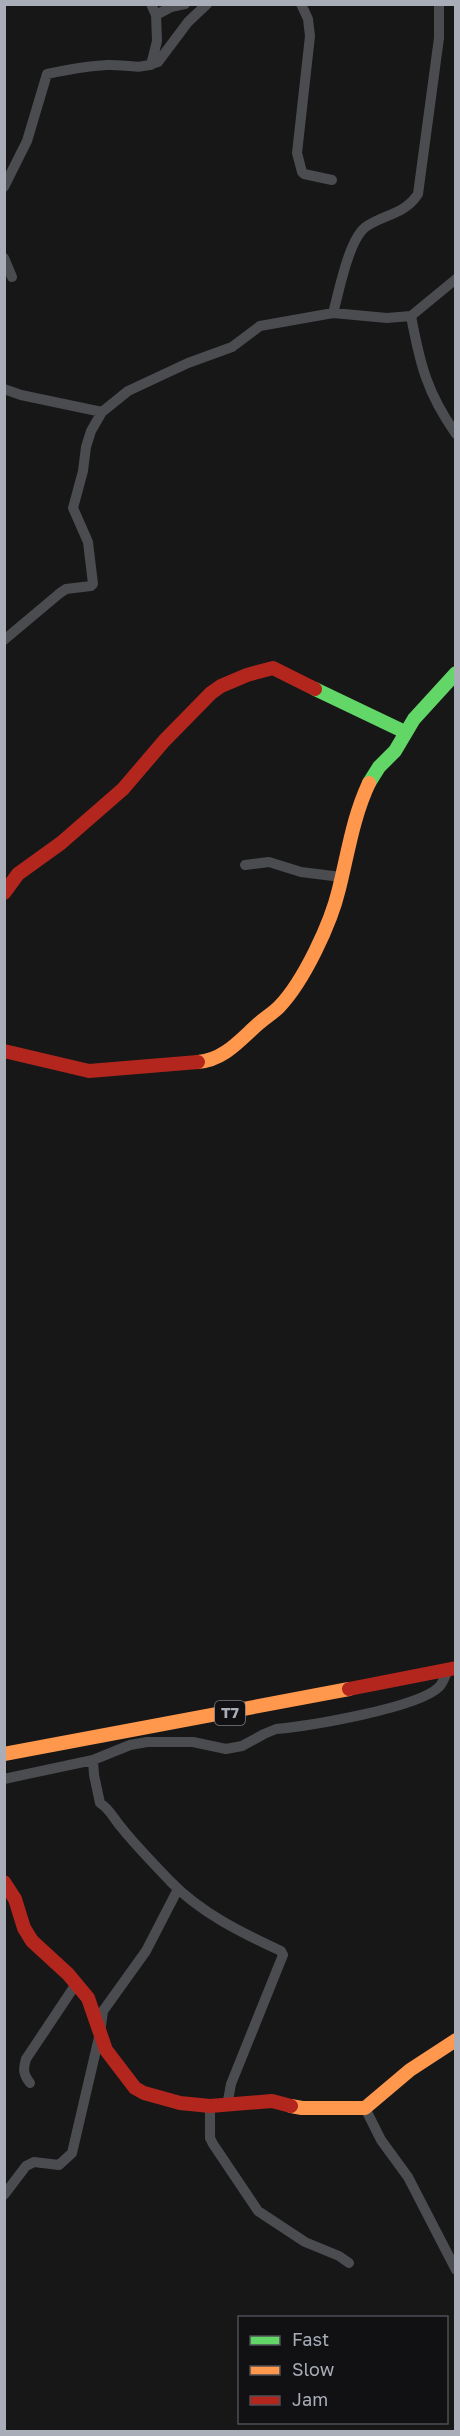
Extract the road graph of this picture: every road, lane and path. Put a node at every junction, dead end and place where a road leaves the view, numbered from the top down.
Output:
1 (151, 4) edge
2 (184, 4) edge
3 (207, 4) edge
4 (301, 4) edge
5 (439, 4) edge
6 (156, 15) junction
7 (151, 65) junction
8 (332, 180) dead end
9 (4, 187) edge
10 (4, 258) edge
11 (12, 277) dead end
12 (456, 279) edge
13 (333, 313) junction
14 (411, 316) junction
15 (4, 388) edge
16 (102, 412) junction
17 (456, 434) edge
18 (4, 640) edge
19 (456, 673) edge
20 (405, 732) junction
21 (245, 865) dead end
22 (341, 877) junction
23 (4, 893) edge
24 (4, 1051) edge
25 (452, 1669) edge
26 (4, 1754) edge
27 (93, 1760) junction
28 (4, 1779) edge
29 (4, 1882) edge
30 (178, 1889) junction
31 (76, 1984) junction
32 (100, 2033) junction
33 (456, 2040) edge
34 (30, 2083) dead end
35 (210, 2106) junction
36 (227, 2106) junction
37 (365, 2108) junction
38 (4, 2195) edge
39 (349, 2263) dead end
40 (456, 2270) edge

1 - 6 street
2 - 6 street
3 - 7 street
4 - 8 street
5 - 13 street
6 - 7 street
7 - 9 street
10 - 11 street
12 - 14 street
13 - 14 street
13 - 16 street
14 - 17 street
15 - 16 street
16 - 18 street
19 - 20 main road
20 - 22 main road
20 - 23 main road
21 - 22 street
22 - 24 main road
25 - 26 main road, T7
25 - 27 street
27 - 28 street
27 - 30 street
29 - 31 main road
30 - 32 street
30 - 36 street
31 - 32 main road
31 - 34 street
32 - 35 main road
32 - 38 street
33 - 37 main road
35 - 36 main road
35 - 39 street
36 - 37 main road
37 - 40 street

